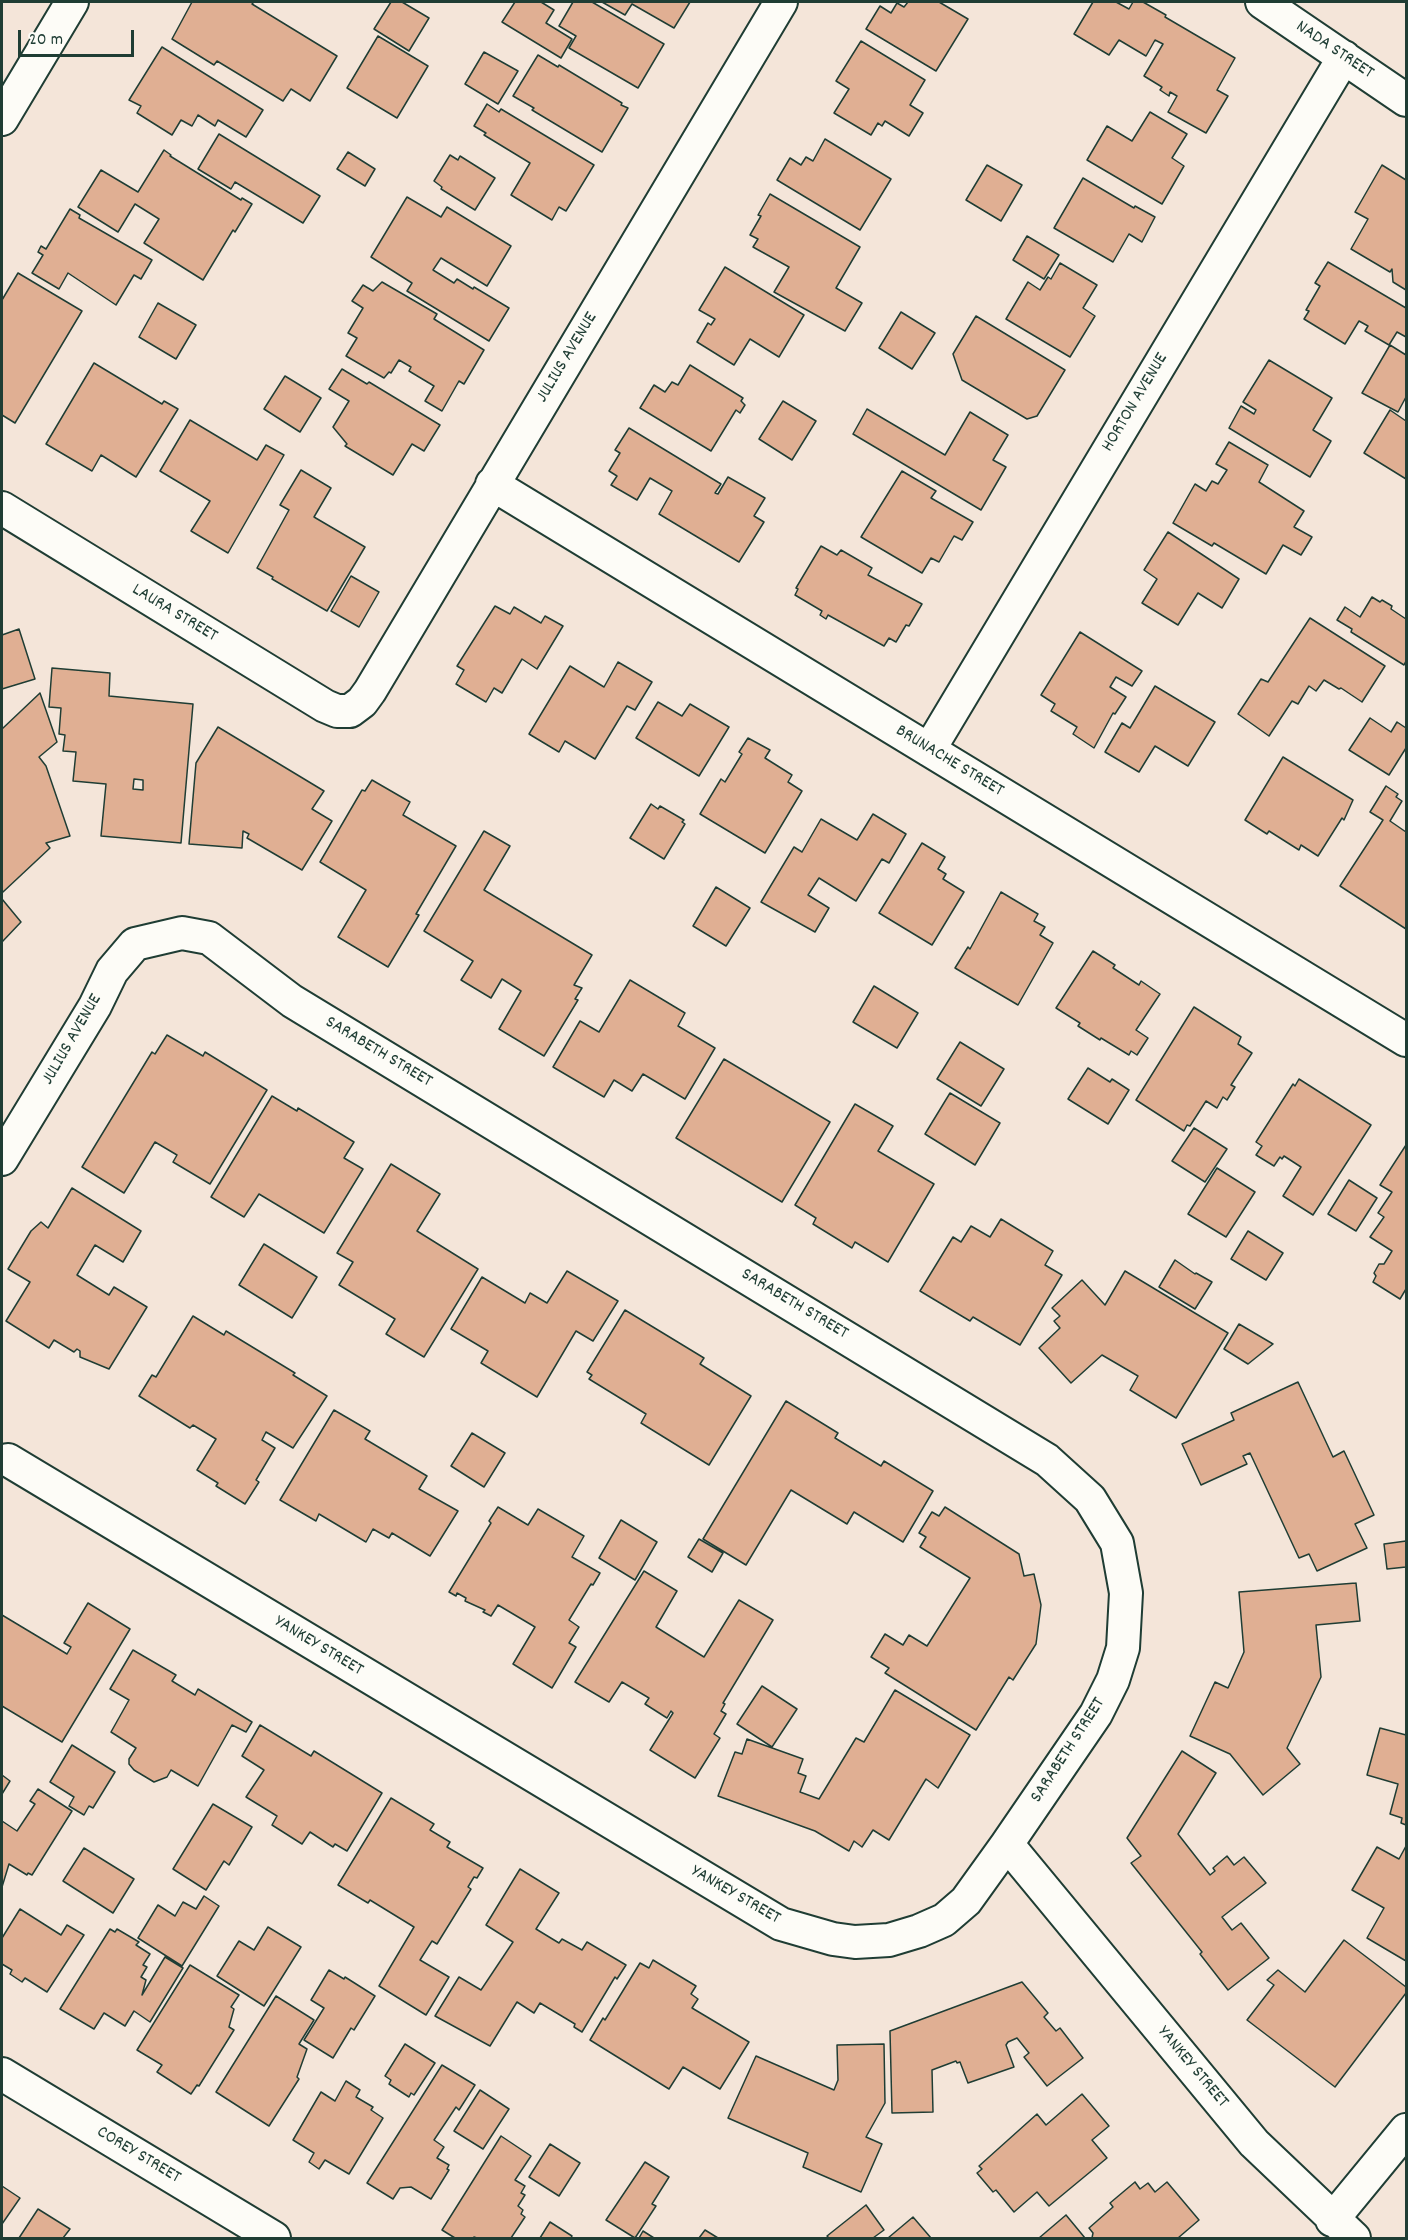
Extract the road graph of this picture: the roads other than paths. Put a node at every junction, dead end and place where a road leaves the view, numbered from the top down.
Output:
1 (72, 2) edge
2 (781, 2) edge
3 (1262, 2) edge
4 (1344, 57) junction
5 (1407, 100) edge
6 (2, 119) edge
7 (492, 484) junction
8 (2, 508) edge
9 (350, 711) joint
10 (929, 750) junction
11 (159, 937) joint
12 (1407, 1040) edge
13 (2, 1159) edge
14 (8, 1460) dead end
15 (1007, 1844) junction
16 (2, 2074) edge
17 (1407, 2130) edge
18 (1343, 2229) edge
19 (274, 2238) edge

1 - 6 street
2 - 7 street, JULIUS AVENUE
3 - 4 street, NADA STREET
4 - 5 street, NADA STREET
4 - 10 street, HORTON AVENUE
7 - 9 street, JULIUS AVENUE
7 - 10 street, BRUNACHE STREET
8 - 9 street, LAURA STREET
10 - 12 street, BRUNACHE STREET
11 - 13 street, JULIUS AVENUE
11 - 15 street, SARABETH STREET
14 - 15 street, YANKEY STREET
15 - 18 street, YANKEY STREET
16 - 19 street, COREY STREET
17 - 18 street

